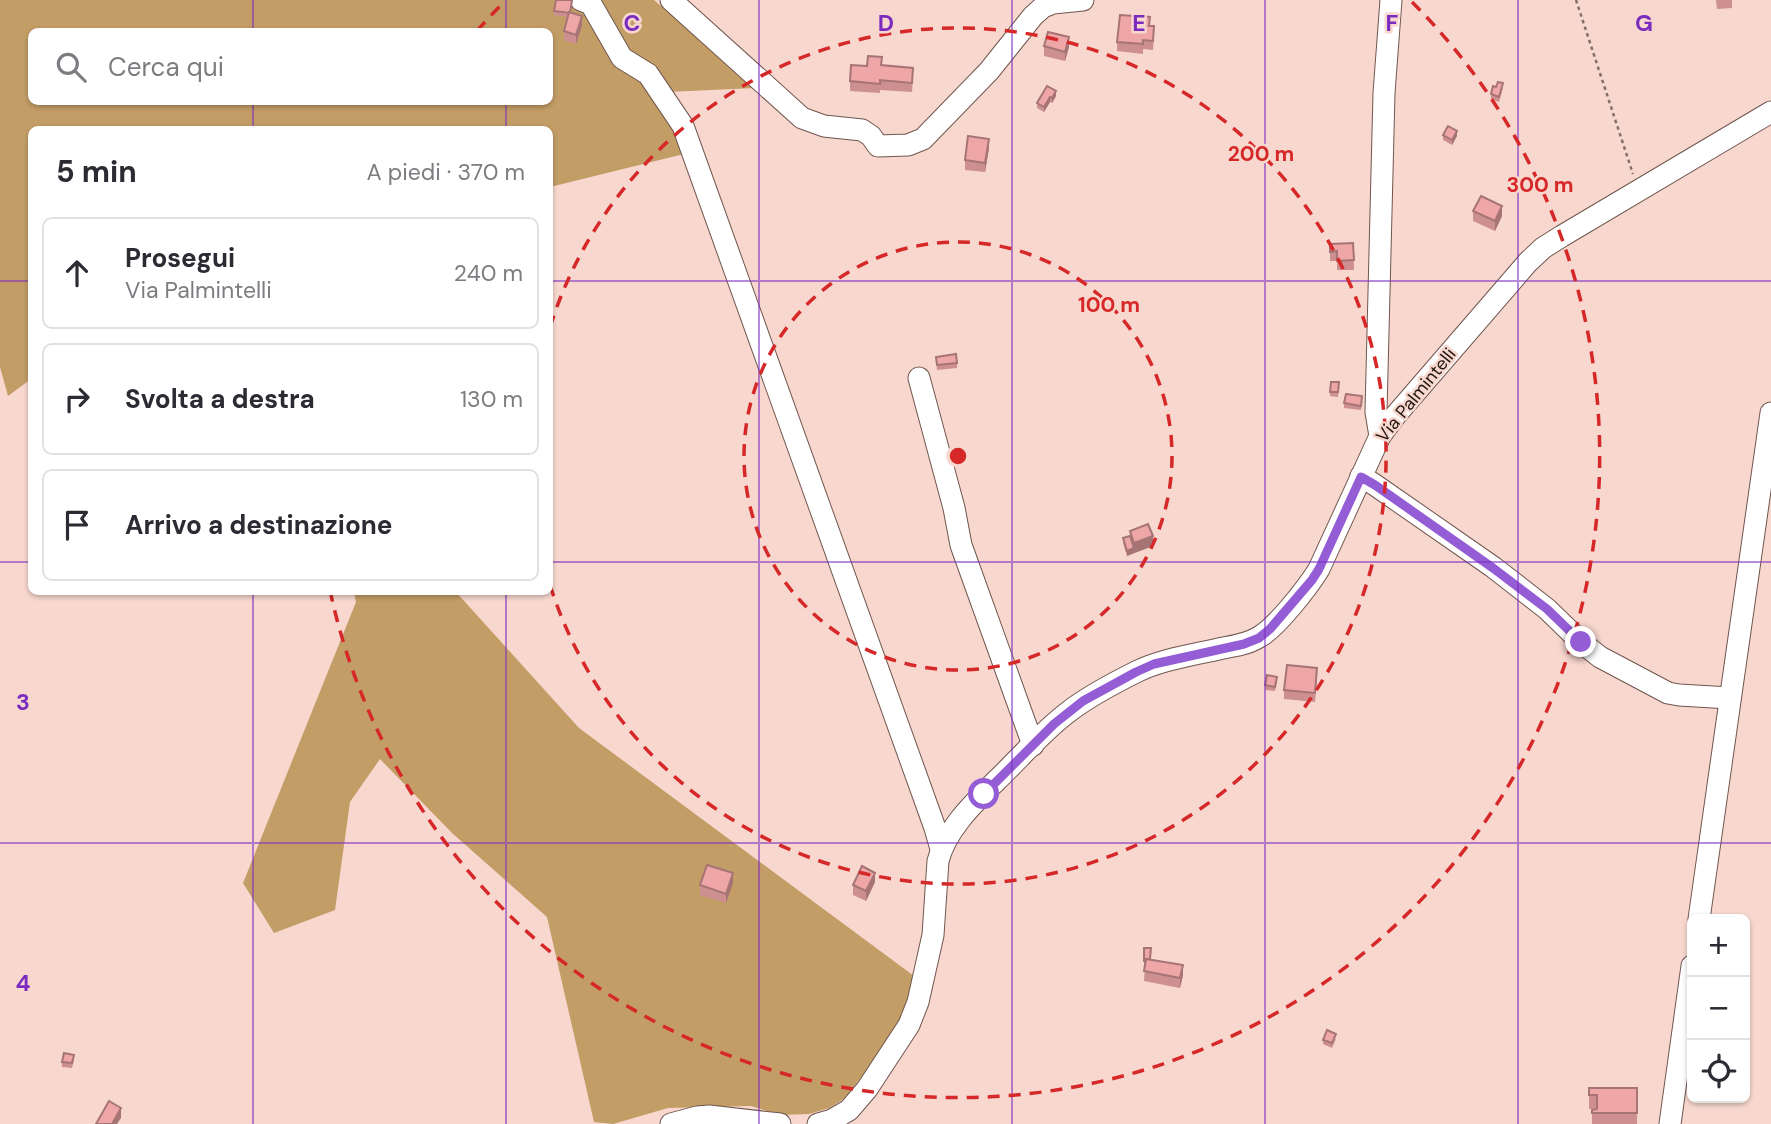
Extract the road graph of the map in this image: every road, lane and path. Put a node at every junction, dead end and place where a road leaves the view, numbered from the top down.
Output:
1 (582, 0) edge
2 (671, 0) edge
3 (1083, 0) edge
4 (1391, 0) edge
5 (1576, 0) edge
6 (1771, 112) edge
7 (1634, 177) dead end
8 (919, 378) dead end
9 (1771, 413) edge
10 (1380, 436) junction
11 (1361, 477) junction
12 (1730, 698) junction
13 (1033, 745) junction
14 (941, 849) junction
15 (1700, 914) edge
16 (1690, 977) edge
17 (671, 1124) edge
18 (780, 1124) edge
19 (818, 1124) edge
20 (1670, 1124) edge

1 - 14 street
2 - 3 street
4 - 10 street
5 - 7 path
6 - 10 street, Via Palmintelli
8 - 13 street
9 - 12 street
10 - 11 street, Via Palmintelli
11 - 12 street
11 - 13 street, Via Palmintelli
12 - 15 street
13 - 14 street, Via Palmintelli
14 - 19 street, Via Palmintelli
16 - 20 street
17 - 18 street

